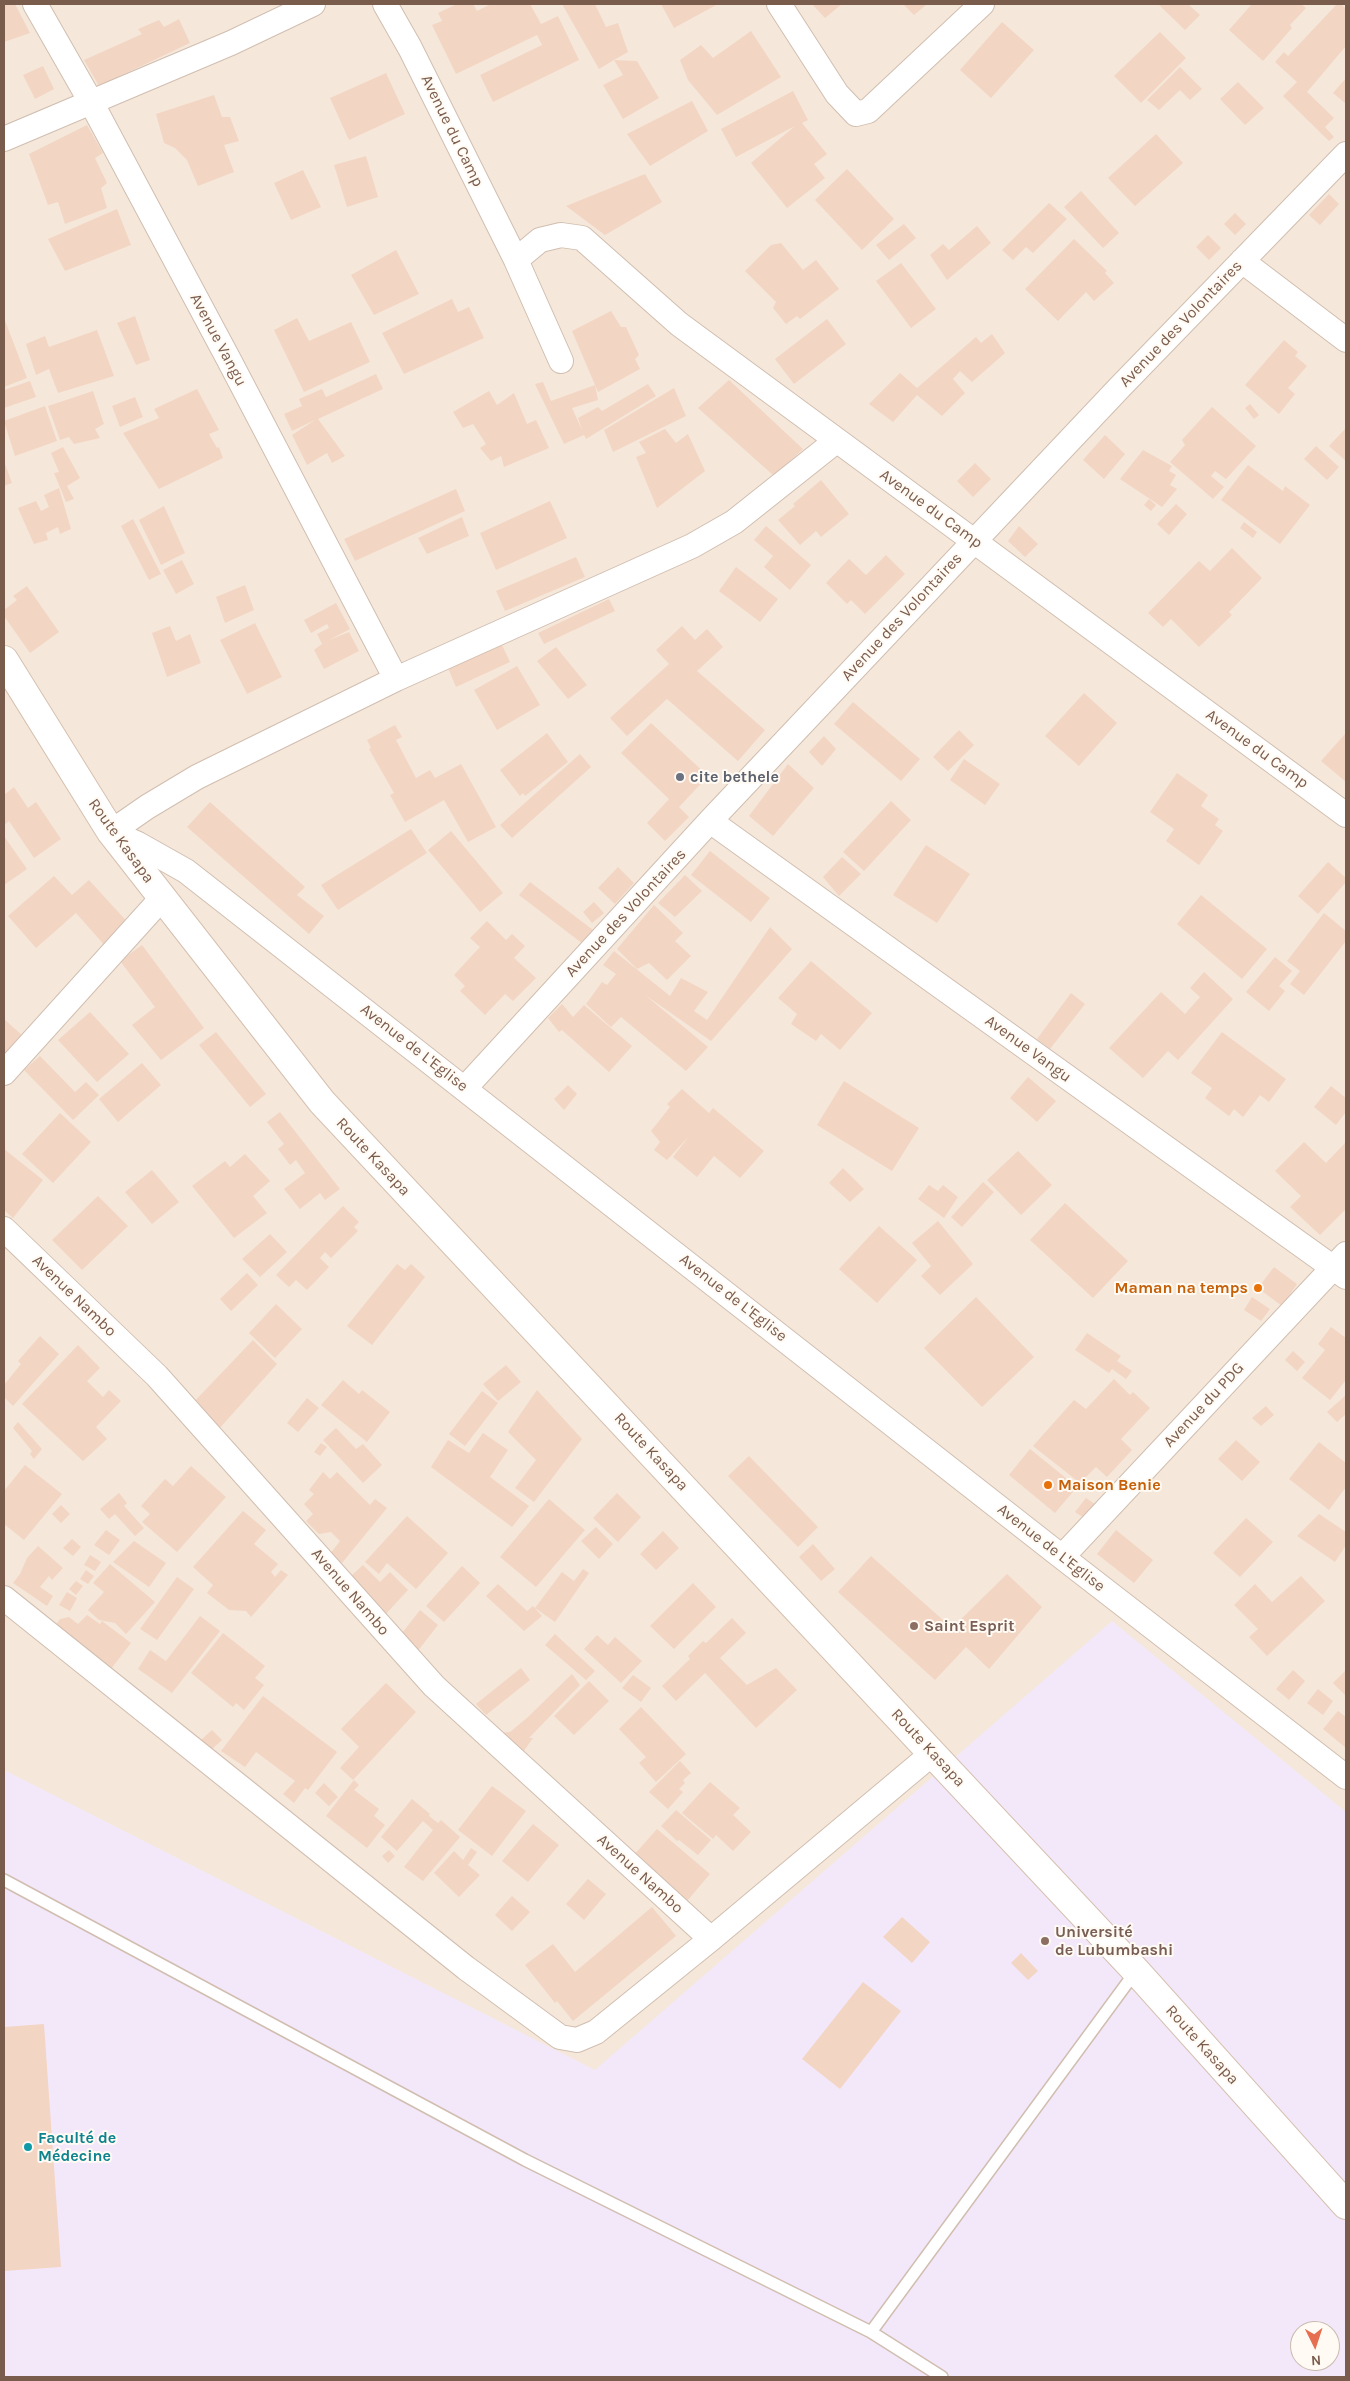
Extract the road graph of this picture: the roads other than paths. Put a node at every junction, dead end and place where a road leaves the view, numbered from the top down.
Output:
1 (35, 4) edge
2 (313, 4) edge
3 (385, 4) edge
4 (780, 4) edge
5 (982, 4) edge
6 (91, 102) junction
7 (4, 139) edge
8 (1346, 154) edge
9 (516, 260) junction
10 (1242, 261) junction
11 (1346, 340) edge
12 (561, 361) dead end
13 (836, 441) junction
14 (975, 540) junction
15 (4, 660) edge
16 (396, 679) junction
17 (1346, 815) edge
18 (710, 821) junction
19 (111, 832) junction
20 (162, 898) junction
21 (4, 1073) edge
22 (466, 1088) junction
23 (4, 1229) edge
24 (1342, 1266) edge
25 (1062, 1558) junction
26 (4, 1598) edge
27 (933, 1753) junction
28 (1346, 1777) edge
29 (4, 1880) edge
30 (712, 1939) junction
31 (1136, 1971) junction
32 (1346, 2205) edge
33 (871, 2332) junction
34 (942, 2377) edge

1 - 6 street, Avenue Vangu
2 - 6 street
3 - 9 street, Avenue du Camp
4 - 5 street
6 - 7 street
6 - 16 street, Avenue Vangu
8 - 10 street, Avenue des Volontaires
9 - 12 street, Avenue du Camp
9 - 13 street, Avenue du Camp
10 - 11 street
10 - 14 street, Avenue des Volontaires
13 - 14 street, Avenue du Camp
13 - 16 street
14 - 17 street, Avenue du Camp
14 - 18 street, Avenue des Volontaires
15 - 19 main road, Route Kasapa
16 - 19 street
18 - 22 street, Avenue des Volontaires
18 - 24 street, Avenue Vangu
19 - 20 main road, Route Kasapa
19 - 22 street, Avenue de L'Eglise
20 - 21 street
20 - 27 main road, Route Kasapa
22 - 25 street, Avenue de L'Eglise
23 - 30 street, Avenue Nambo
24 - 25 street, Avenue du PDG
25 - 28 street, Avenue de L'Eglise
26 - 30 street
27 - 30 street
27 - 31 main road, Route Kasapa
29 - 33 lane
31 - 32 main road, Route Kasapa
31 - 33 lane
33 - 34 lane

